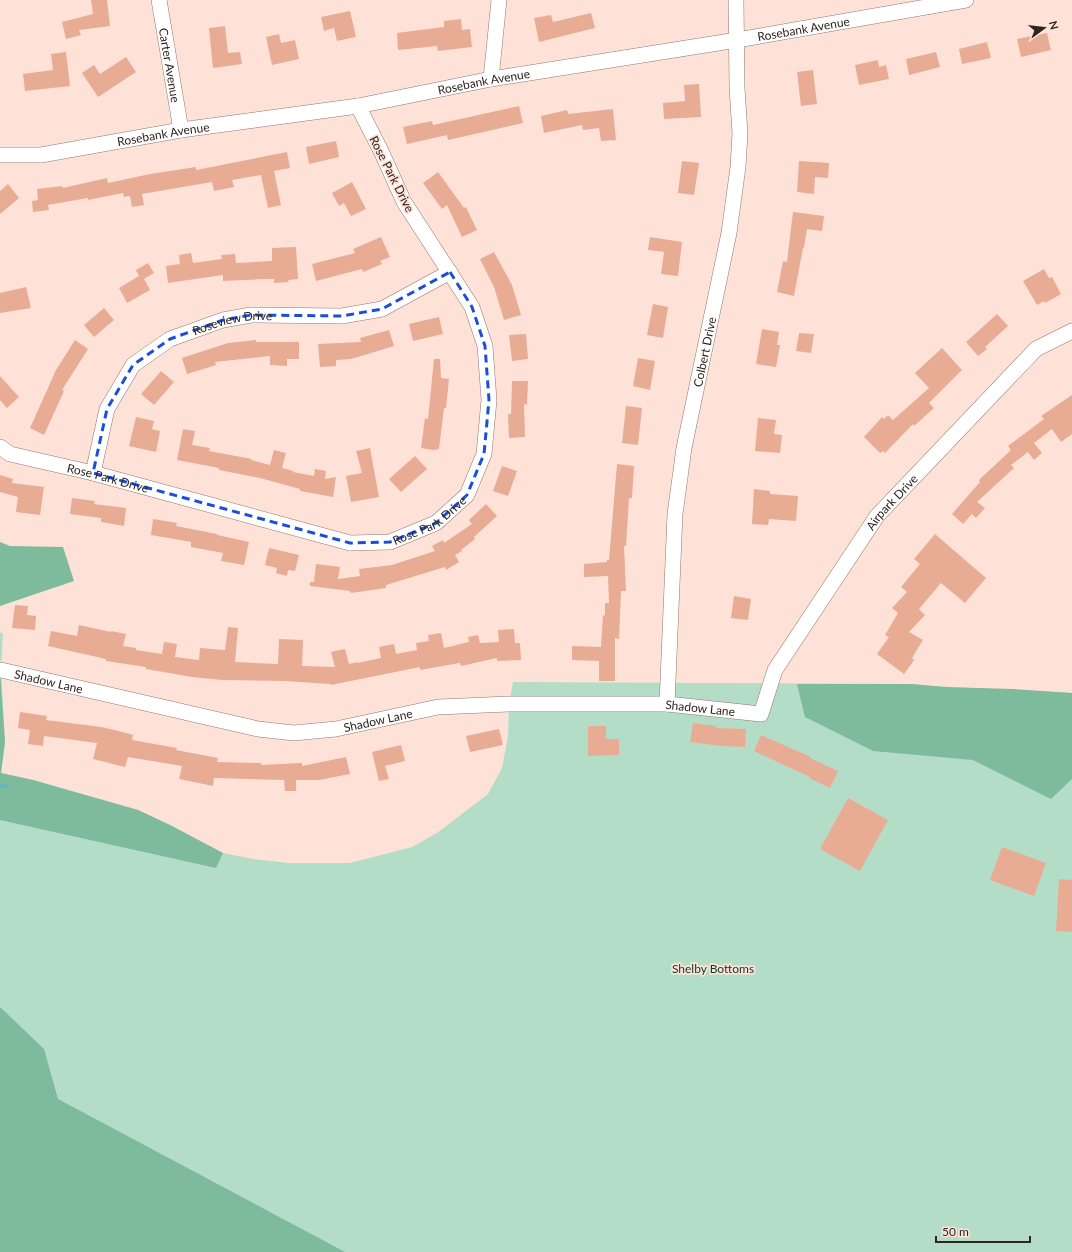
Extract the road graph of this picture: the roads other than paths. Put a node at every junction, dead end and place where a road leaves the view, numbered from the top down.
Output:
1 (159, 0) edge
2 (499, 0) edge
3 (736, 0) edge
4 (966, 0) edge
5 (737, 40) junction
6 (491, 80) junction
7 (358, 106) junction
8 (181, 130) junction
9 (0, 155) edge
10 (450, 272) junction
11 (1072, 331) edge
12 (0, 447) edge
13 (93, 473) junction
14 (1, 670) edge
15 (667, 704) junction
16 (761, 714) joint

1 - 8 street, Carter Avenue
2 - 6 street
3 - 5 street, Colbert Drive
4 - 5 street, Rosebank Avenue
5 - 6 street, Rosebank Avenue
5 - 15 street, Colbert Drive
6 - 7 street, Rosebank Avenue
7 - 8 street, Rosebank Avenue
7 - 10 street, Rose Park Drive
8 - 9 street, Rosebank Avenue
10 - 13 street, Roseview Drive
10 - 13 street, Rose Park Drive
11 - 16 street, Airpark Drive
12 - 13 street, Rose Park Drive
14 - 15 street, Shadow Lane
15 - 16 street, Shadow Lane

